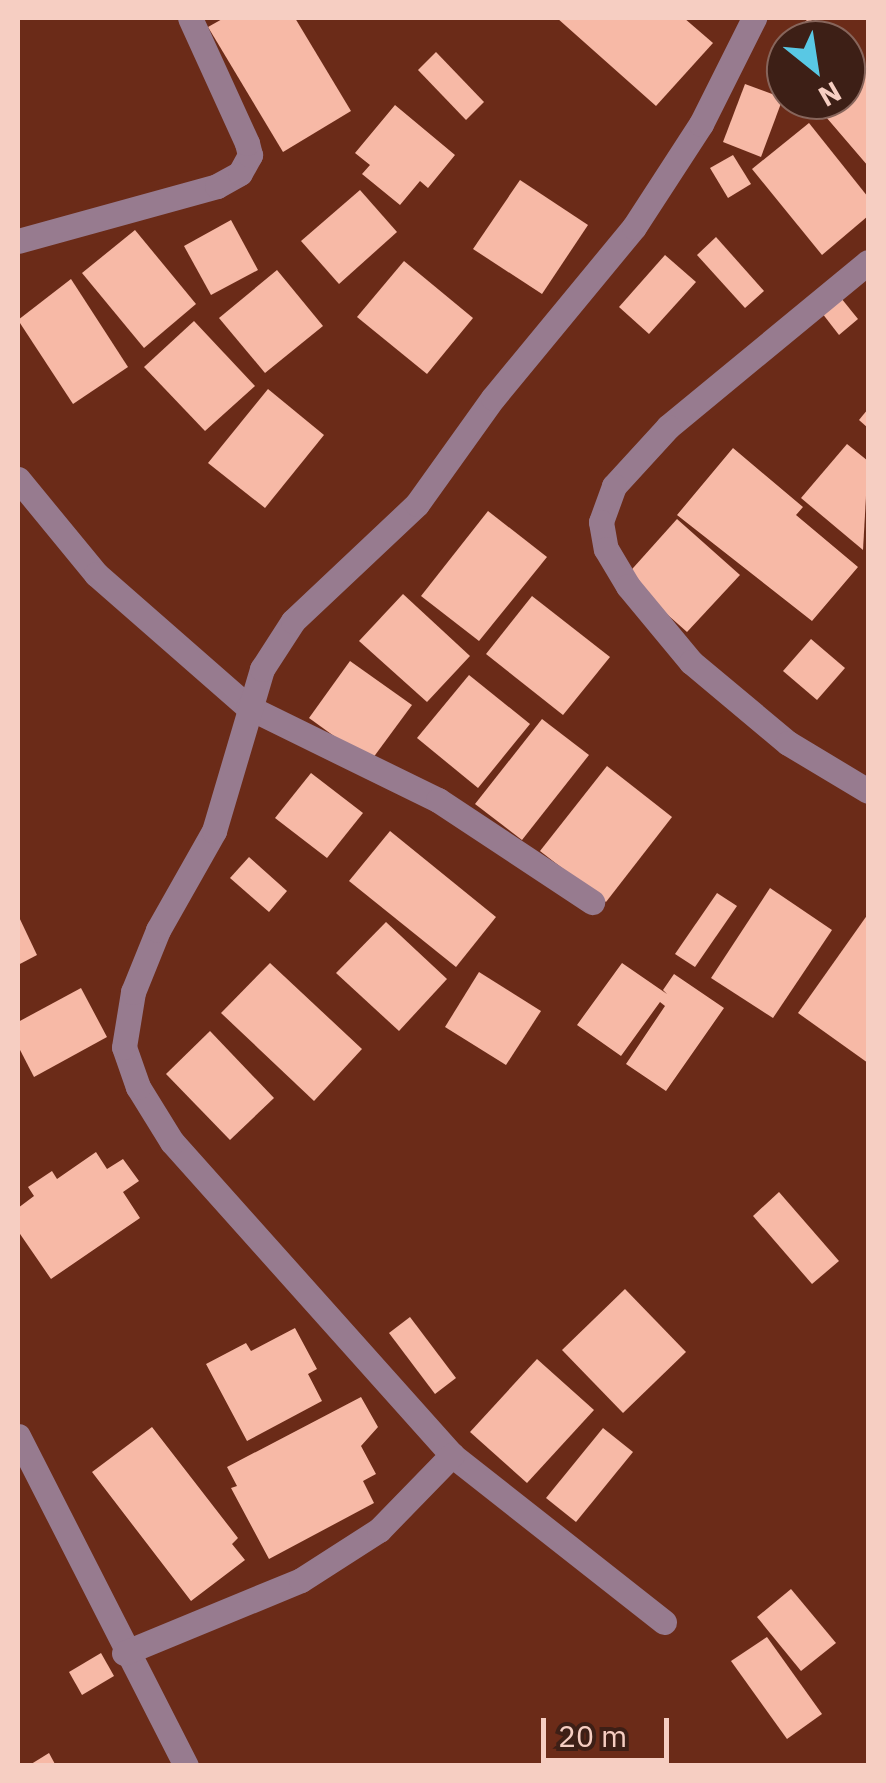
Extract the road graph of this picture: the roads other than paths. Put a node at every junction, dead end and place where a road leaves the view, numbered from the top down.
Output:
1 (190, 18) edge
2 (754, 18) edge
3 (18, 241) edge
4 (868, 262) edge
5 (18, 479) edge
6 (248, 707) junction
7 (868, 791) edge
8 (592, 902) dead end
9 (18, 1436) edge
10 (452, 1455) junction
11 (664, 1622) dead end
12 (124, 1653) junction
13 (186, 1766) edge

1 - 3 street
2 - 6 street
4 - 7 street
5 - 6 street
6 - 8 street
6 - 10 street
9 - 12 street
10 - 11 street
10 - 12 street
12 - 13 street

